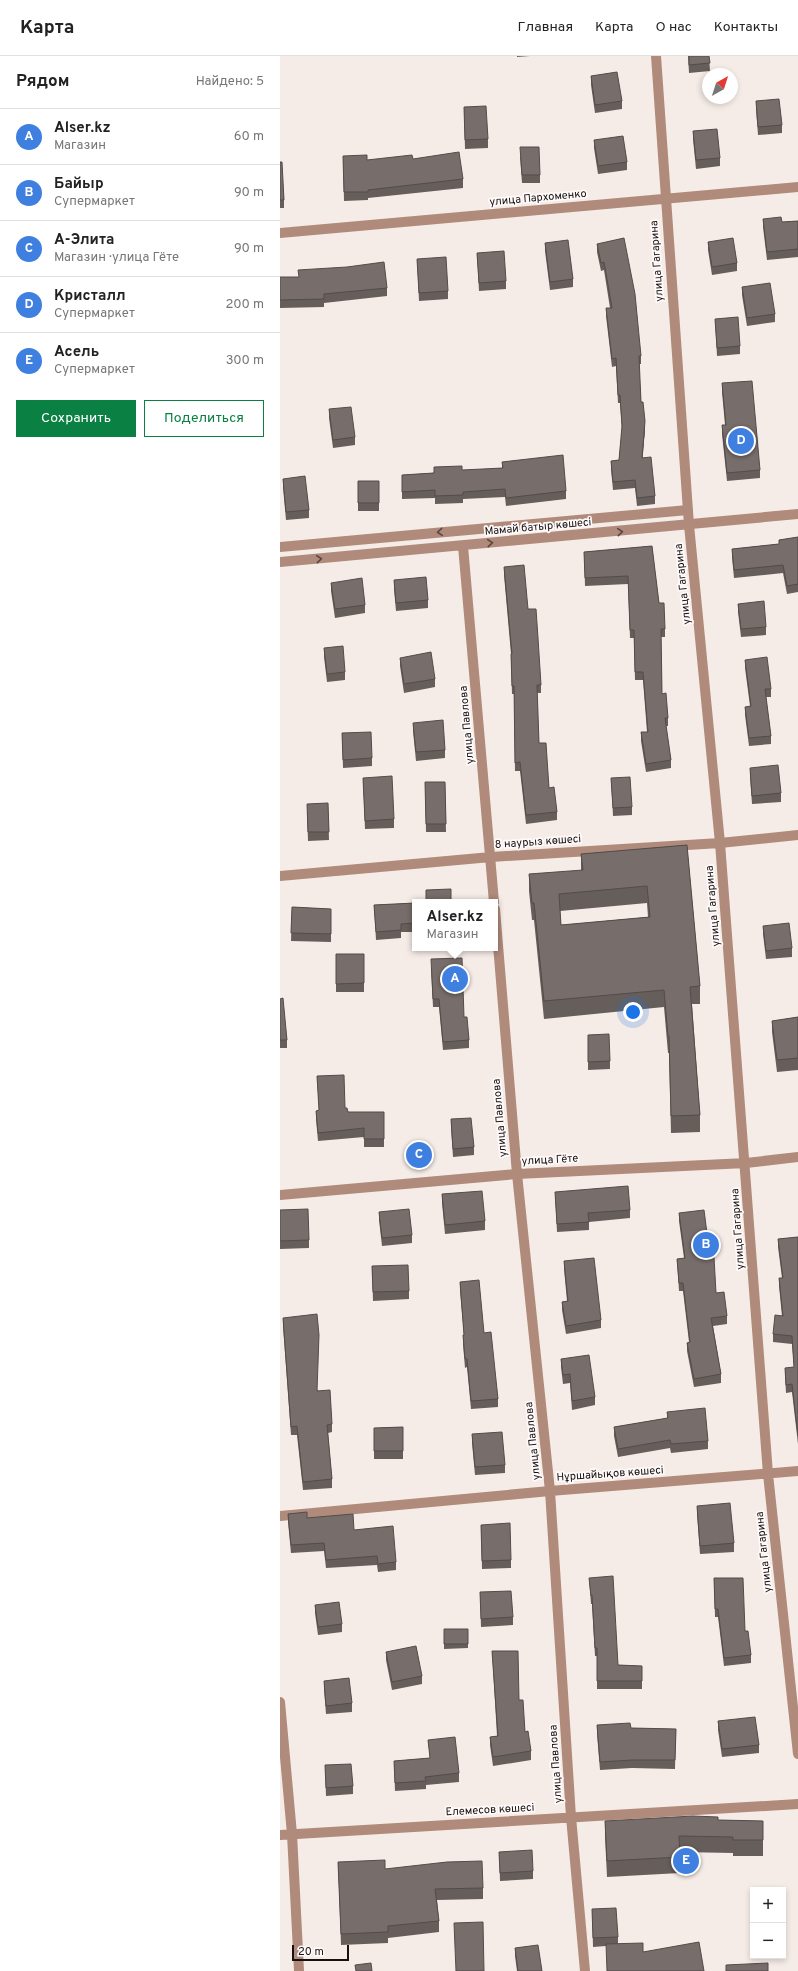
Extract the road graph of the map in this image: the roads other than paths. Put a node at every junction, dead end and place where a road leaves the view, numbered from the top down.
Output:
1 (656, 56) edge
2 (798, 187) edge
3 (665, 200) junction
4 (280, 233) edge
5 (688, 510) junction
6 (798, 514) edge
7 (689, 525) junction
8 (463, 546) junction
9 (280, 547) edge
10 (280, 562) edge
11 (798, 835) edge
12 (720, 843) junction
13 (491, 857) junction
14 (280, 876) edge
15 (494, 899) edge
16 (498, 945) edge
17 (798, 1157) edge
18 (746, 1163) junction
19 (517, 1174) junction
20 (280, 1195) edge
21 (798, 1471) edge
22 (768, 1474) junction
23 (550, 1491) junction
24 (280, 1516) edge
25 (280, 1702) edge
26 (798, 1754) edge
27 (798, 1804) edge
28 (571, 1817) junction
29 (292, 1834) junction
30 (280, 1836) edge
31 (299, 1971) edge
32 (585, 1971) edge

1 - 3 street, улица Гагарина
2 - 3 street, улица Пархоменко
3 - 4 street, улица Пархоменко
3 - 5 street, улица Гагарина
5 - 7 street, улица Гагарина
5 -> 9 street, Мамай батыр көшесі
6 - 7 street, Мамай батыр көшесі
8 -> 7 street, Мамай батыр көшесі
7 - 12 street, улица Гагарина
10 -> 8 street, Мамай батыр көшесі
8 - 13 street, улица Павлова
11 - 12 street, 8 наурыз көшесі
12 - 13 street, 8 наурыз көшесі
12 - 18 street, улица Гагарина
13 - 14 street, 8 наурыз көшесі
13 - 15 street, улица Павлова
16 - 19 street, улица Павлова
17 - 18 street, улица Гёте
18 - 19 street, улица Гёте
18 - 22 street, улица Гагарина
19 - 20 street, улица Гёте
19 - 23 street, улица Павлова
21 - 22 street, Нұршайықов көшесі
22 - 23 street, Нұршайықов көшесі
22 - 26 street, улица Гагарина
23 - 24 street, Нұршайықов көшесі
23 - 28 street, улица Павлова
25 - 29 street
27 - 28 street, Елемесов көшесі
28 - 29 street, Елемесов көшесі
28 - 32 street, улица Павлова
29 - 30 street, Елемесов көшесі
29 - 31 street

